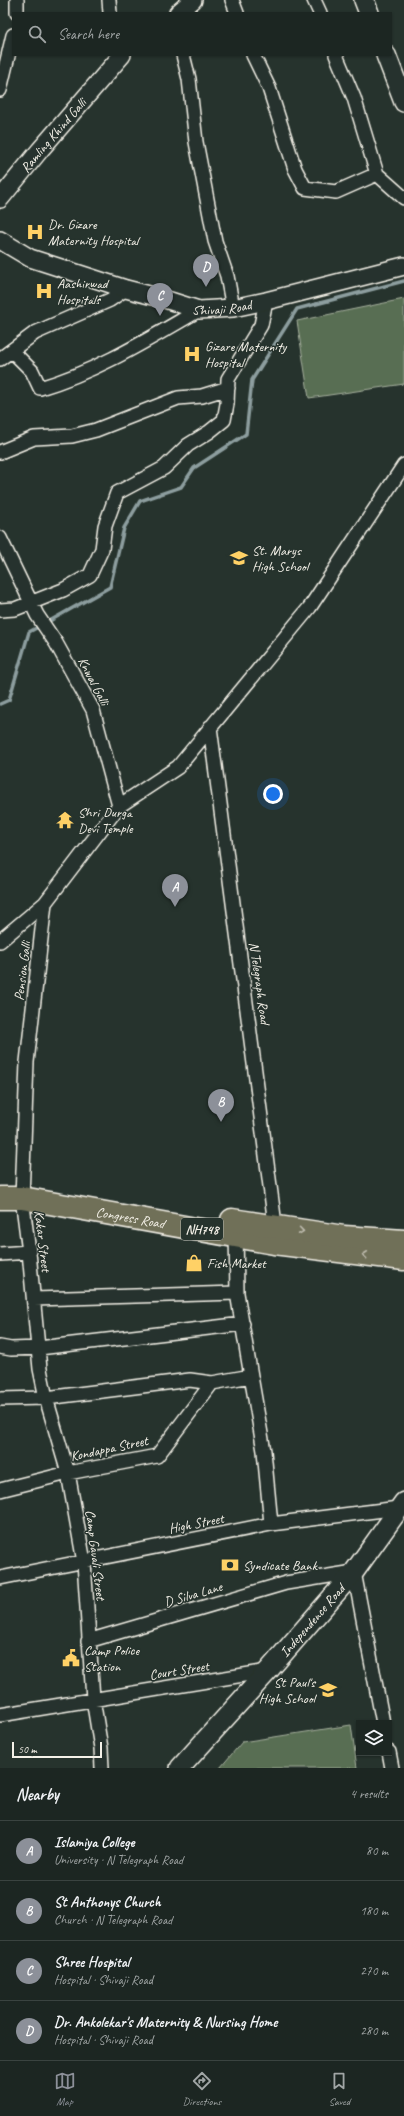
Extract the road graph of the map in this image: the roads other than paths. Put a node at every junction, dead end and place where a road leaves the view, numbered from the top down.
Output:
1 (17, 0) edge
2 (109, 0) edge
3 (232, 0) edge
4 (314, 0) edge
5 (364, 0) edge
6 (18, 12) edge
7 (110, 12) edge
8 (237, 12) edge
9 (320, 12) edge
10 (369, 12) edge
11 (12, 39) edge
12 (121, 56) edge
13 (183, 56) edge
14 (253, 56) edge
15 (336, 56) edge
16 (386, 56) edge
17 (0, 90) edge
18 (404, 102) edge
19 (377, 174) junction
20 (404, 198) edge
21 (0, 199) edge
22 (0, 240) edge
23 (404, 266) edge
24 (126, 289) junction
25 (266, 301) junction
26 (233, 308) junction
27 (200, 310) junction
28 (12, 350) junction
29 (0, 359) edge
30 (228, 388) junction
31 (0, 452) edge
32 (404, 465) edge
33 (0, 538) edge
34 (30, 601) junction
35 (0, 612) edge
36 (210, 727) junction
37 (119, 806) junction
38 (45, 903) junction
39 (0, 941) edge
40 (0, 1186) edge
41 (22, 1191) junction
42 (0, 1198) edge
43 (236, 1228) junction
44 (275, 1235) junction
45 (404, 1241) edge
46 (29, 1252) junction
47 (0, 1254) edge
48 (404, 1259) edge
49 (237, 1293) junction
50 (34, 1299) junction
51 (243, 1324) junction
52 (0, 1347) edge
53 (39, 1348) junction
54 (250, 1376) junction
55 (212, 1383) junction
56 (46, 1398) junction
57 (0, 1399) edge
58 (68, 1473) junction
59 (0, 1490) edge
60 (402, 1505) edge
61 (271, 1524) junction
62 (84, 1562) junction
63 (354, 1572) junction
64 (0, 1578) edge
65 (88, 1640) junction
66 (268, 1672) junction
67 (93, 1699) junction
68 (0, 1715) edge
69 (382, 1720) edge
70 (390, 1756) edge
71 (102, 1768) edge
72 (180, 1768) edge
73 (392, 1768) edge

1 - 6 street
2 - 7 street
3 - 8 street
4 - 9 street
5 - 10 main road
11 - 17 street
12 - 21 street, Ramling Khind Galli
13 - 26 street
14 - 19 street
15 - 19 street
16 - 18 main road
19 - 20 street
22 - 24 street, Shivaji Road
23 - 25 street, Shivaji Road
24 - 27 street, Shivaji Road
24 - 28 street
25 - 26 street, Shivaji Road
25 - 30 street
26 - 27 street, Shivaji Road
27 - 28 street
28 - 29 street
30 - 31 street
30 - 34 street
32 - 36 street
33 - 34 street, Knwal Galli
34 - 35 street
34 - 37 street, Knwal Galli
36 - 37 street
36 - 44 street, N Telegraph Road
37 - 38 street
38 - 39 street
38 - 41 street, Pension Galli
40 - 41 highway, Congress Road / NH748
41 - 42 highway, Congress Road / NH748
41 - 43 highway, Congress Road / NH748
41 - 46 street, Kakar Street
43 - 44 highway, Congress Road / NH748
43 - 49 street
44 -> 45 highway, Congress Road / NH748
48 -> 44 highway, Congress Road / NH748
46 - 47 street
46 - 50 street, Kakar Street
49 - 50 street
49 - 51 street
50 - 53 street, Kakar Street
51 - 53 street
51 - 54 street
52 - 53 street
53 - 56 street, Camp Gavali Street
54 - 55 street
54 - 61 street
55 - 56 street
55 - 58 street, Kondappa Street
56 - 57 street
56 - 58 street, Camp Gavali Street
58 - 59 street, Kondappa Street
58 - 62 street, Camp Gavali Street
60 - 61 street, High Street
60 - 63 main road, Independence Road
61 - 62 street, High Street
62 - 64 street, High Street
62 - 65 street, Camp Gavali Street
63 - 65 street, D Silva Lane
63 - 66 main road, Independence Road
63 - 69 street
65 - 67 street, Camp Gavali Street
66 - 67 street, Court Street
66 - 72 main road, Independence Road
67 - 68 street, Court Street
67 - 71 street, Camp Gavali Street
70 - 73 street

